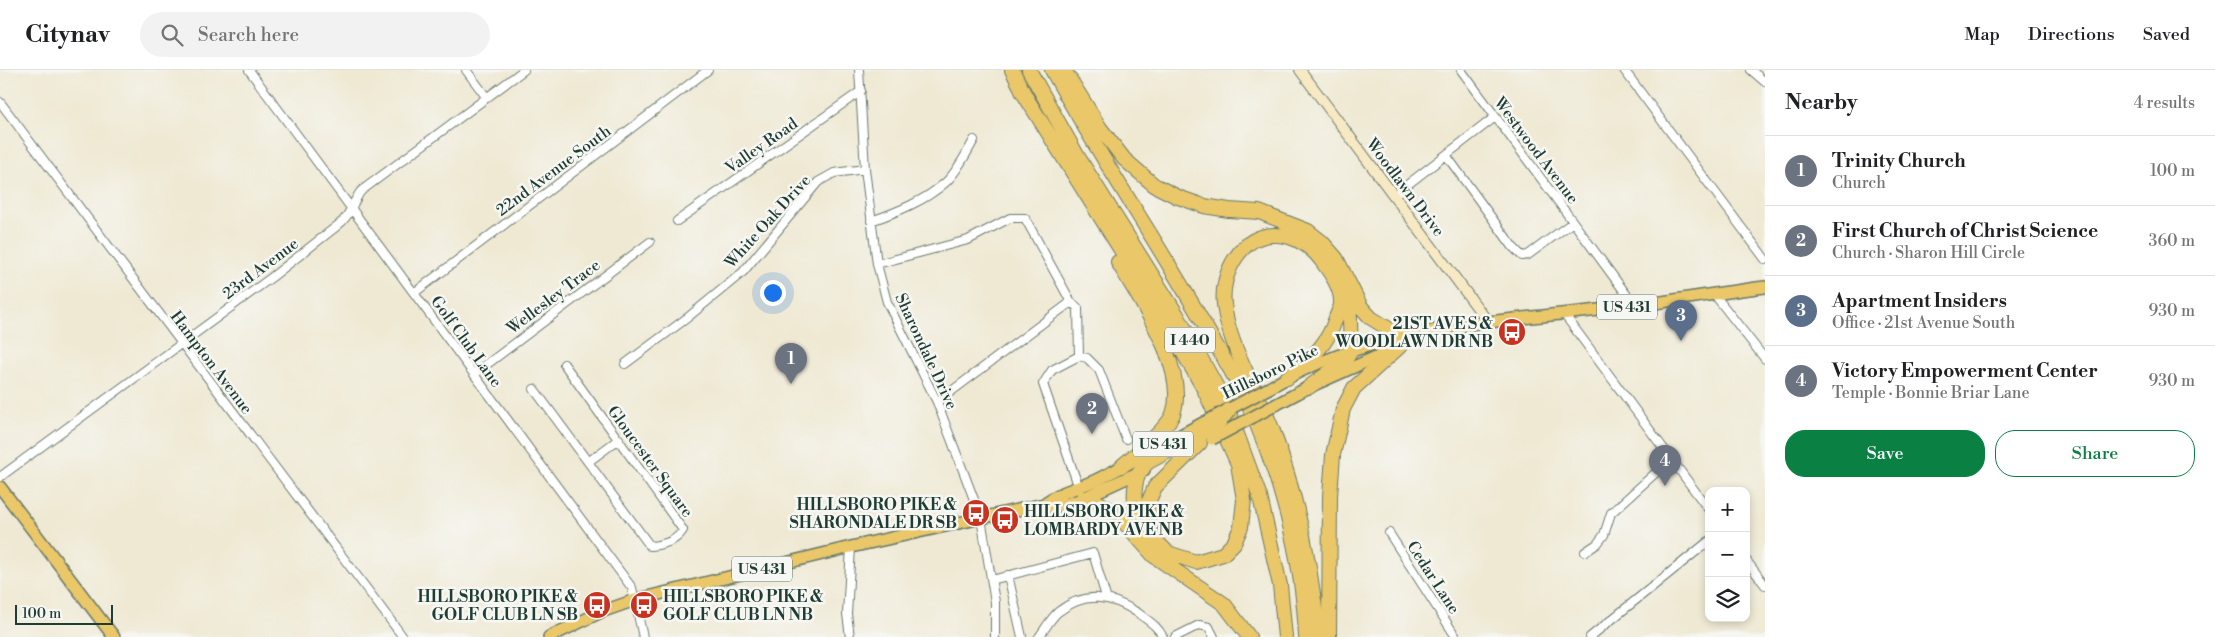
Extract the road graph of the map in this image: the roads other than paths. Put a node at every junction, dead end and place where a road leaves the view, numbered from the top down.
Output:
1 (249, 70) edge
2 (466, 70) edge
3 (524, 70) edge
4 (708, 70) edge
5 (859, 70) edge
6 (1012, 70) edge
7 (1029, 70) edge
8 (1052, 70) edge
9 (1064, 70) edge
10 (1300, 70) edge
11 (1461, 70) edge
12 (1624, 70) edge
13 (1752, 70) edge
14 (1765, 82) edge
15 (861, 91) junction
16 (1022, 91) junction
17 (487, 98) junction
18 (0, 102) edge
19 (1495, 117) junction
20 (974, 140) dead end
21 (1446, 155) junction
22 (865, 169) junction
23 (1394, 195) junction
24 (352, 207) junction
25 (677, 221) dead end
26 (870, 221) junction
27 (1573, 222) junction
28 (650, 242) dead end
29 (1765, 259) edge
30 (877, 264) junction
31 (1349, 285) junction
32 (1765, 287) edge
33 (414, 292) junction
34 (1714, 294) junction
35 (1071, 302) junction
36 (1635, 306) junction
37 (1564, 314) junction
38 (1488, 322) junction
39 (1401, 342) junction
40 (181, 344) junction
41 (1351, 351) junction
42 (1079, 356) junction
43 (1765, 358) edge
44 (564, 364) dead end
45 (625, 364) dead end
46 (474, 374) junction
47 (1287, 378) junction
48 (1309, 387) junction
49 (534, 389) dead end
50 (938, 402) junction
51 (1229, 410) joint
52 (1206, 433) junction
53 (620, 439) junction
54 (1126, 439) dead end
55 (1671, 459) junction
56 (588, 462) junction
57 (1122, 466) junction
58 (1137, 474) junction
59 (0, 477) edge
60 (0, 487) edge
61 (1081, 493) junction
62 (1705, 505) edge
63 (981, 518) junction
64 (1388, 533) dead end
65 (1705, 544) edge
66 (851, 547) junction
67 (1146, 547) junction
68 (1586, 552) dead end
69 (1750, 565) edge
70 (1006, 576) junction
71 (992, 580) junction
72 (1765, 585) edge
73 (1106, 597) junction
74 (635, 600) junction
75 (114, 637) edge
76 (402, 637) edge
77 (549, 637) edge
78 (643, 637) edge
79 (850, 637) edge
80 (995, 637) edge
81 (1022, 637) edge
82 (1039, 637) edge
83 (1163, 637) edge
84 (1175, 637) edge
85 (1214, 637) edge
86 (1249, 637) edge
87 (1285, 637) edge
88 (1306, 637) edge
89 (1318, 637) edge
90 (1329, 637) edge
91 (1456, 637) edge
92 (1591, 637) edge

1 - 24 street, Golf Club Lane
2 - 17 street
3 - 17 street, 23rd Avenue
4 - 33 street, 22nd Avenue South
5 - 15 street, Sharondale Drive
6 - 16 highway
7 - 87 highway, I 440
8 - 88 highway, I 440
9 - 31 highway
10 - 23 main road, Woodlawn Drive
11 - 19 street, Westwood Avenue
12 - 29 street
13 - 14 street
15 - 22 street, Sharondale Drive
15 - 25 street, Valley Road
16 - 52 highway
16 - 57 highway
17 - 24 street, 23rd Avenue
18 - 40 street, Hampton Avenue
19 - 21 street
19 - 27 street, Westwood Avenue
20 - 26 street
21 - 23 street
21 - 27 street, Westwood Avenue
22 - 26 street, Sharondale Drive
22 - 45 street, White Oak Drive
23 - 38 main road, Woodlawn Drive
24 - 33 street, Golf Club Lane
24 - 40 street, 23rd Avenue
26 - 30 street, Sharondale Drive
27 - 36 street, Westwood Avenue
28 - 46 street, Wellesley Trace
30 - 35 street
30 - 50 street, Sharondale Drive
31 - 39 highway
31 - 41 highway
32 - 34 main road, US 431
33 - 46 street, Golf Club Lane
34 - 36 main road, US 431
34 - 43 street
35 - 42 street
35 - 50 street
36 - 37 main road, US 431
37 - 38 main road, US 431
37 - 55 street
38 - 39 main road, Hillsboro Pike / US 431
39 - 41 main road, Hillsboro Pike / US 431
39 - 48 main road, Hillsboro Pike / US 431
39 - 90 highway
40 - 59 street, 23rd Avenue
40 - 76 street, Hampton Avenue
41 - 47 main road, Hillsboro Pike / US 431
41 - 48 highway
42 - 54 street
42 - 61 street
44 - 53 street, Gloucester Square
46 - 74 street, Golf Club Lane
47 - 51 main road, Hillsboro Pike / US 431, bridge
47 - 89 highway
48 - 52 main road, Hillsboro Pike / US 431, bridge
49 - 56 street, Gloucester Square
50 - 63 street, Sharondale Drive
51 - 52 highway, bridge
52 - 57 main road, Hillsboro Pike / US 431
52 - 58 highway
53 - 56 street
53 - 56 street, Gloucester Square
55 - 62 street
55 - 68 street
57 - 61 main road, Hillsboro Pike / US 431
58 - 61 main road, Hillsboro Pike / US 431
58 - 67 highway
60 - 75 main road
61 - 63 main road, Hillsboro Pike / US 431
61 - 67 highway
63 - 66 main road, Hillsboro Pike / US 431
63 - 71 street, Sharondale Drive
64 - 91 street, Cedar Lane
65 - 92 street
66 - 74 main road, Hillsboro Pike / US 431
66 - 79 street
67 - 86 highway
69 - 72 street
70 - 71 street
70 - 73 street
70 - 81 street
71 - 80 street, Sharondale Drive
73 - 82 street
73 - 83 street
74 - 77 main road, Hillsboro Pike / US 431
74 - 78 street, Golf Club Lane
84 - 85 street

